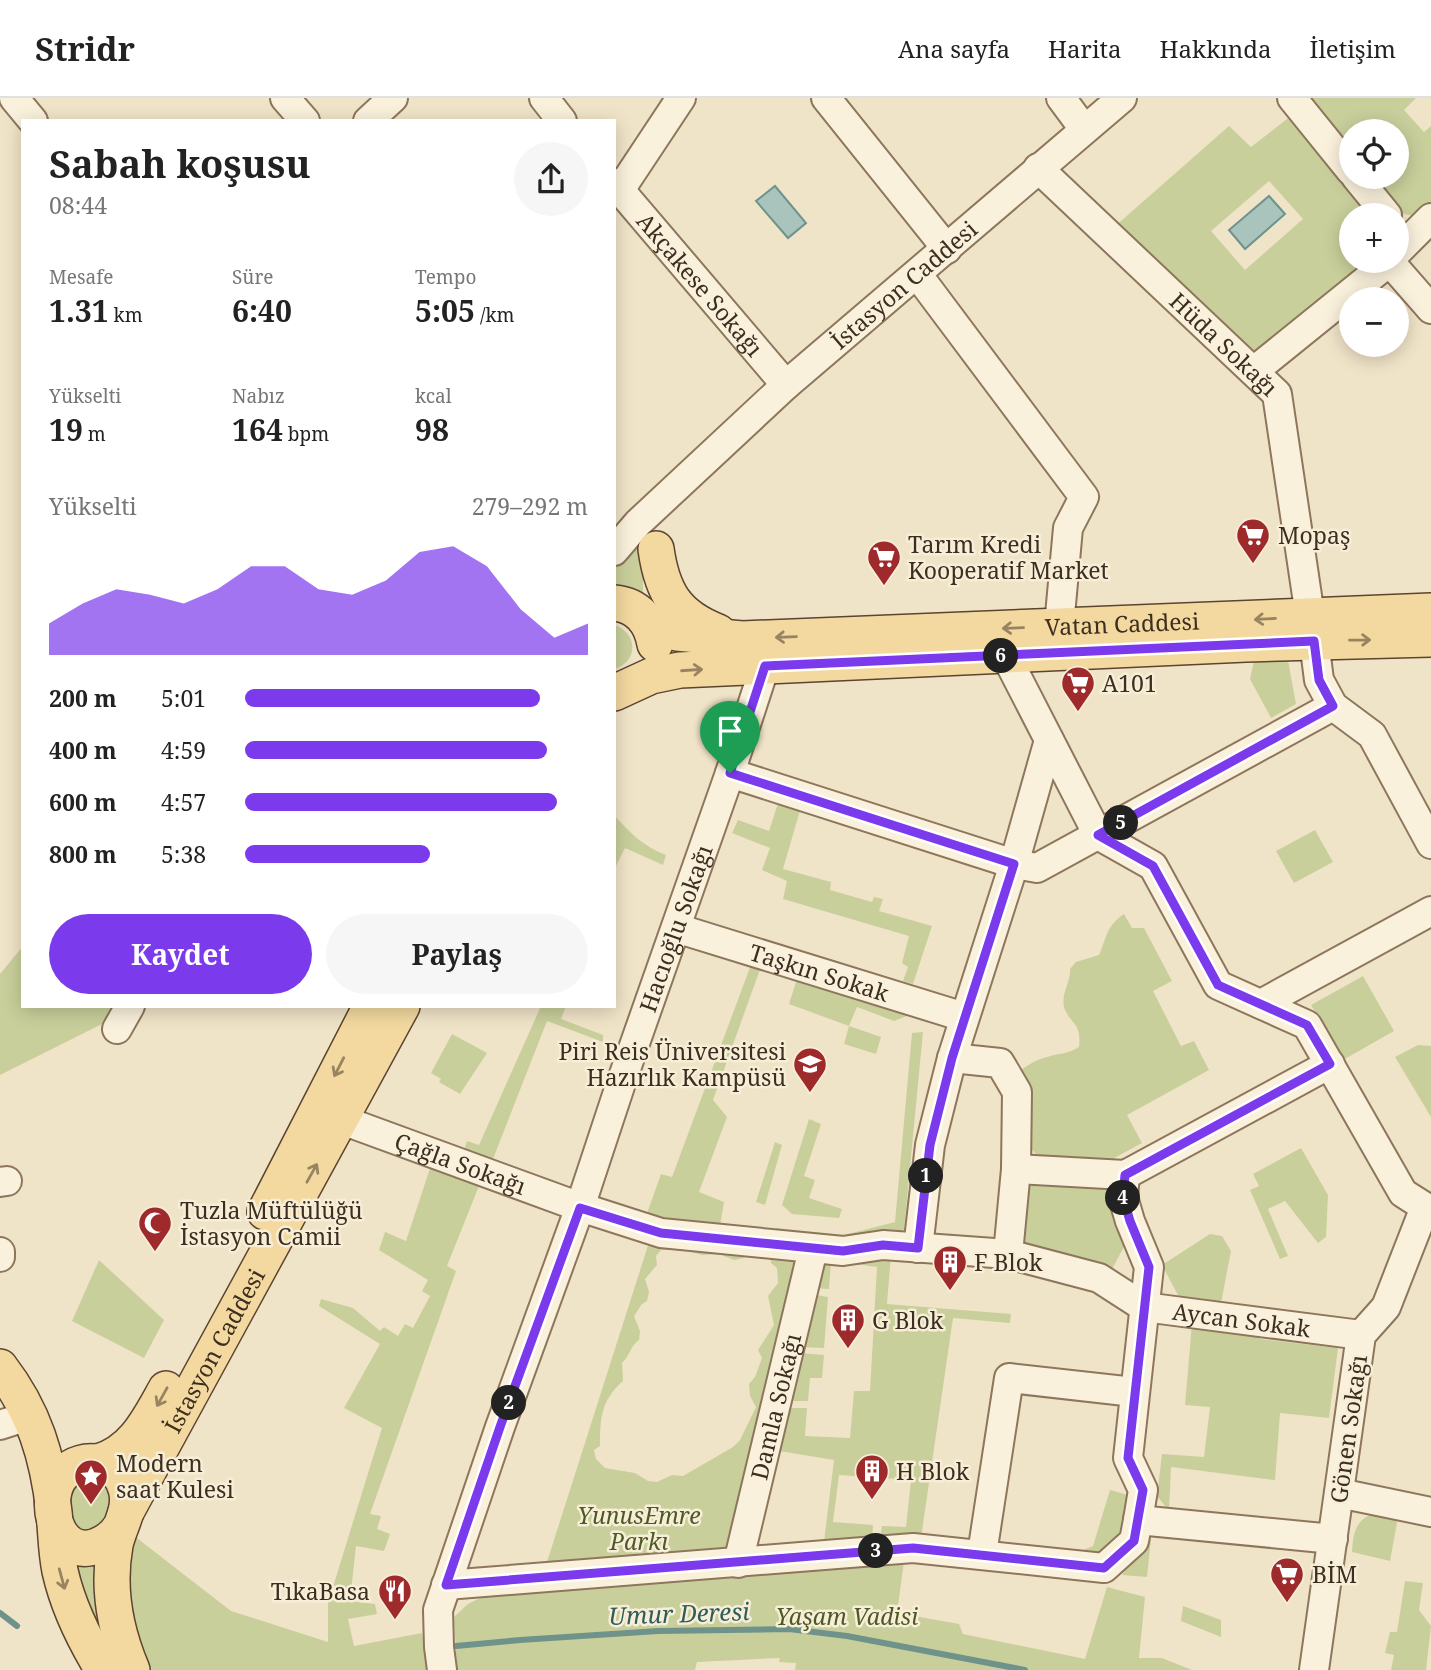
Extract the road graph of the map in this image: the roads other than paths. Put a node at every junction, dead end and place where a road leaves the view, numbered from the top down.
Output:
1 (14, 98) edge
2 (285, 98) edge
3 (393, 98) edge
4 (544, 98) edge
5 (681, 98) edge
6 (825, 98) edge
7 (1061, 98) edge
8 (1122, 98) edge
9 (1293, 98) edge
10 (31, 119) edge
11 (303, 119) edge
12 (370, 119) edge
13 (560, 119) edge
14 (1084, 128) junction
15 (1339, 156) edge
16 (1038, 169) junction
17 (617, 186) edge
18 (1366, 189) edge
19 (1377, 203) edge
20 (1431, 218) edge
21 (1409, 237) edge
22 (947, 249) junction
23 (1409, 271) edge
24 (1367, 273) edge
25 (917, 274) junction
26 (1431, 309) edge
27 (1254, 371) junction
28 (786, 385) junction
29 (690, 475) junction
30 (616, 545) edge
31 (656, 549) junction
32 (616, 604) edge
33 (1431, 611) edge
34 (648, 621) junction
35 (1059, 626) junction
36 (1312, 629) junction
37 (741, 639) junction
38 (1431, 639) edge
39 (1006, 656) junction
40 (765, 666) junction
41 (618, 690) edge
42 (1333, 706) junction
43 (1049, 740) junction
44 (730, 773) junction
45 (1424, 815) edge
46 (1098, 835) junction
47 (1431, 844) edge
48 (1014, 864) junction
49 (1431, 911) edge
50 (676, 928) junction
51 (1261, 1004) junction
52 (369, 1008) edge
53 (401, 1008) edge
54 (964, 1017) junction
55 (952, 1058) junction
56 (1330, 1064) junction
57 (342, 1120) junction
58 (1016, 1168) junction
59 (1125, 1175) junction
60 (1428, 1201) edge
61 (580, 1208) junction
62 (918, 1248) junction
63 (813, 1249) junction
64 (1008, 1254) junction
65 (1144, 1307) junction
66 (1360, 1335) junction
67 (7, 1376) edge
68 (1134, 1392) junction
69 (15, 1420) edge
70 (94, 1462) junction
71 (1339, 1493) junction
72 (54, 1511) junction
73 (1431, 1512) edge
74 (124, 1519) junction
75 (1138, 1520) junction
76 (1333, 1539) junction
77 (982, 1554) junction
78 (738, 1563) junction
79 (446, 1585) junction
80 (103, 1670) edge
81 (132, 1670) edge
82 (442, 1670) edge
83 (1314, 1670) edge

1 - 10 street
2 - 11 street
3 - 12 street
4 - 13 street
5 - 17 street
6 - 22 street
7 - 14 street
8 - 14 street, İstasyon Caddesi
9 - 15 street
14 - 16 street, İstasyon Caddesi
16 - 22 street, İstasyon Caddesi
16 - 27 street, Hüda Sokağı
17 - 28 street, Akçakese Sokağı
18 - 19 street
20 - 21 street
22 - 25 street, İstasyon Caddesi
23 - 26 street
24 - 27 street
25 - 28 street, İstasyon Caddesi
25 - 35 street
27 - 36 street, Hüda Sokağı
28 - 29 street, İstasyon Caddesi
29 - 30 street, İstasyon Caddesi
29 - 31 street
31 - 34 street
31 - 37 main road
32 - 34 main road, Vatan Caddesi
33 - 36 main road, Vatan Caddesi
34 - 37 main road, Vatan Caddesi
34 - 41 main road
36 -> 35 main road, Vatan Caddesi
35 -> 37 main road, Vatan Caddesi
36 -> 38 main road, Vatan Caddesi
36 - 39 main road, Vatan Caddesi
36 - 42 street, Hüda Sokağı
39 - 40 main road, Vatan Caddesi
39 - 43 street
41 -> 40 main road, Vatan Caddesi
40 - 44 street, Hacıoğlu Sokağı
42 - 45 street
42 - 46 street
43 - 46 street
43 - 48 street
44 - 48 street
44 - 50 street, Hacıoğlu Sokağı
45 - 47 street
46 - 48 street
46 - 51 street, Gönen Sokağı
48 - 54 street
49 - 51 street
50 - 54 street, Taşkın Sokak
50 - 61 street, Hacıoğlu Sokağı
51 - 56 street, Gönen Sokağı
52 -> 70 main road, İstasyon Caddesi
53 - 57 main road, İstasyon Caddesi
54 - 55 street
55 - 58 street
55 - 62 street
56 - 59 street
56 - 60 street, Gönen Sokağı
57 - 61 street, Çağla Sokağı
74 -> 57 main road, İstasyon Caddesi
58 - 59 street
58 - 64 street
59 - 65 street
60 - 66 street, Gönen Sokağı
61 - 63 street, Çağla Sokağı
61 - 79 street, Hacıoğlu Sokağı
62 - 63 street, Aycan Sokak
62 - 64 street, Aycan Sokak
63 - 78 street, Damla Sokağı
64 - 65 street, Aycan Sokak
65 - 66 street, Aycan Sokak
65 - 68 street
66 - 71 street, Gönen Sokağı
67 - 69 main road
67 - 70 main road
68 - 75 street
68 - 77 street
69 - 72 main road
70 - 72 main road
70 - 74 main road
71 - 73 street
71 - 76 street, Gönen Sokağı
72 - 74 main road
72 -> 80 main road
74 - 81 main road
75 - 76 street
75 - 77 street
76 - 83 street, Gönen Sokağı
77 - 78 street
78 - 79 street
79 - 82 street, Hacıoğlu Sokağı

